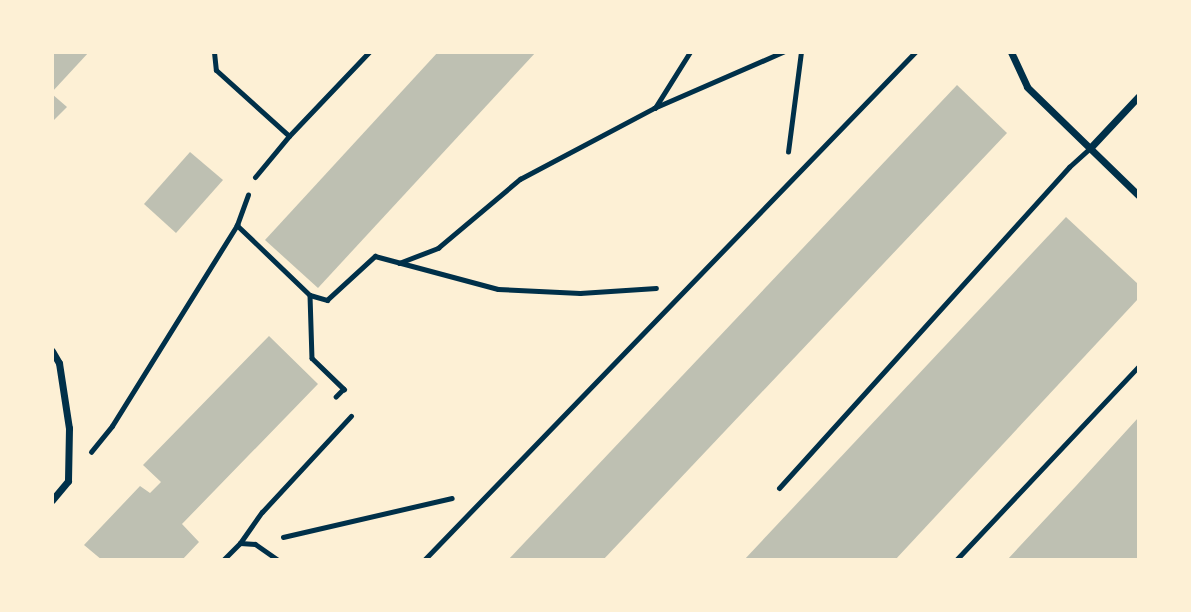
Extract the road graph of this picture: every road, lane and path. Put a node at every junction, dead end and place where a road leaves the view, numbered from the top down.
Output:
1 (214, 52) edge
2 (369, 52) edge
3 (690, 52) edge
4 (783, 52) edge
5 (801, 52) edge
6 (915, 52) edge
7 (1011, 52) edge
8 (1139, 97) edge
9 (654, 108) junction
10 (289, 136) junction
11 (1091, 147) junction
12 (255, 177) joint
13 (783, 188) junction
14 (1139, 195) edge
15 (237, 225) junction
16 (399, 263) junction
17 (689, 286) junction
18 (310, 295) junction
19 (52, 351) edge
20 (1139, 367) edge
21 (335, 399) dead end
22 (351, 416) dead end
23 (68, 481) junction
24 (779, 488) dead end
25 (491, 490) junction
26 (52, 500) edge
27 (240, 543) junction
28 (256, 544) junction
29 (223, 559) edge
30 (278, 559) edge
31 (424, 559) edge
32 (956, 559) edge

1 - 10 lane
2 - 10 lane
3 - 9 path
4 - 9 path
5 - 13 path
6 - 13 lane
7 - 11 street
8 - 11 street
9 - 16 path
10 - 12 lane
11 - 14 street
11 - 24 lane
12 - 15 path
13 - 17 lane
15 - 18 path
15 - 23 path
16 - 17 path
16 - 18 path
17 - 25 lane
18 - 21 path
19 - 23 street
20 - 32 lane
22 - 27 lane
23 - 26 street
25 - 28 path
25 - 31 lane
27 - 28 lane
27 - 29 lane
28 - 30 lane

